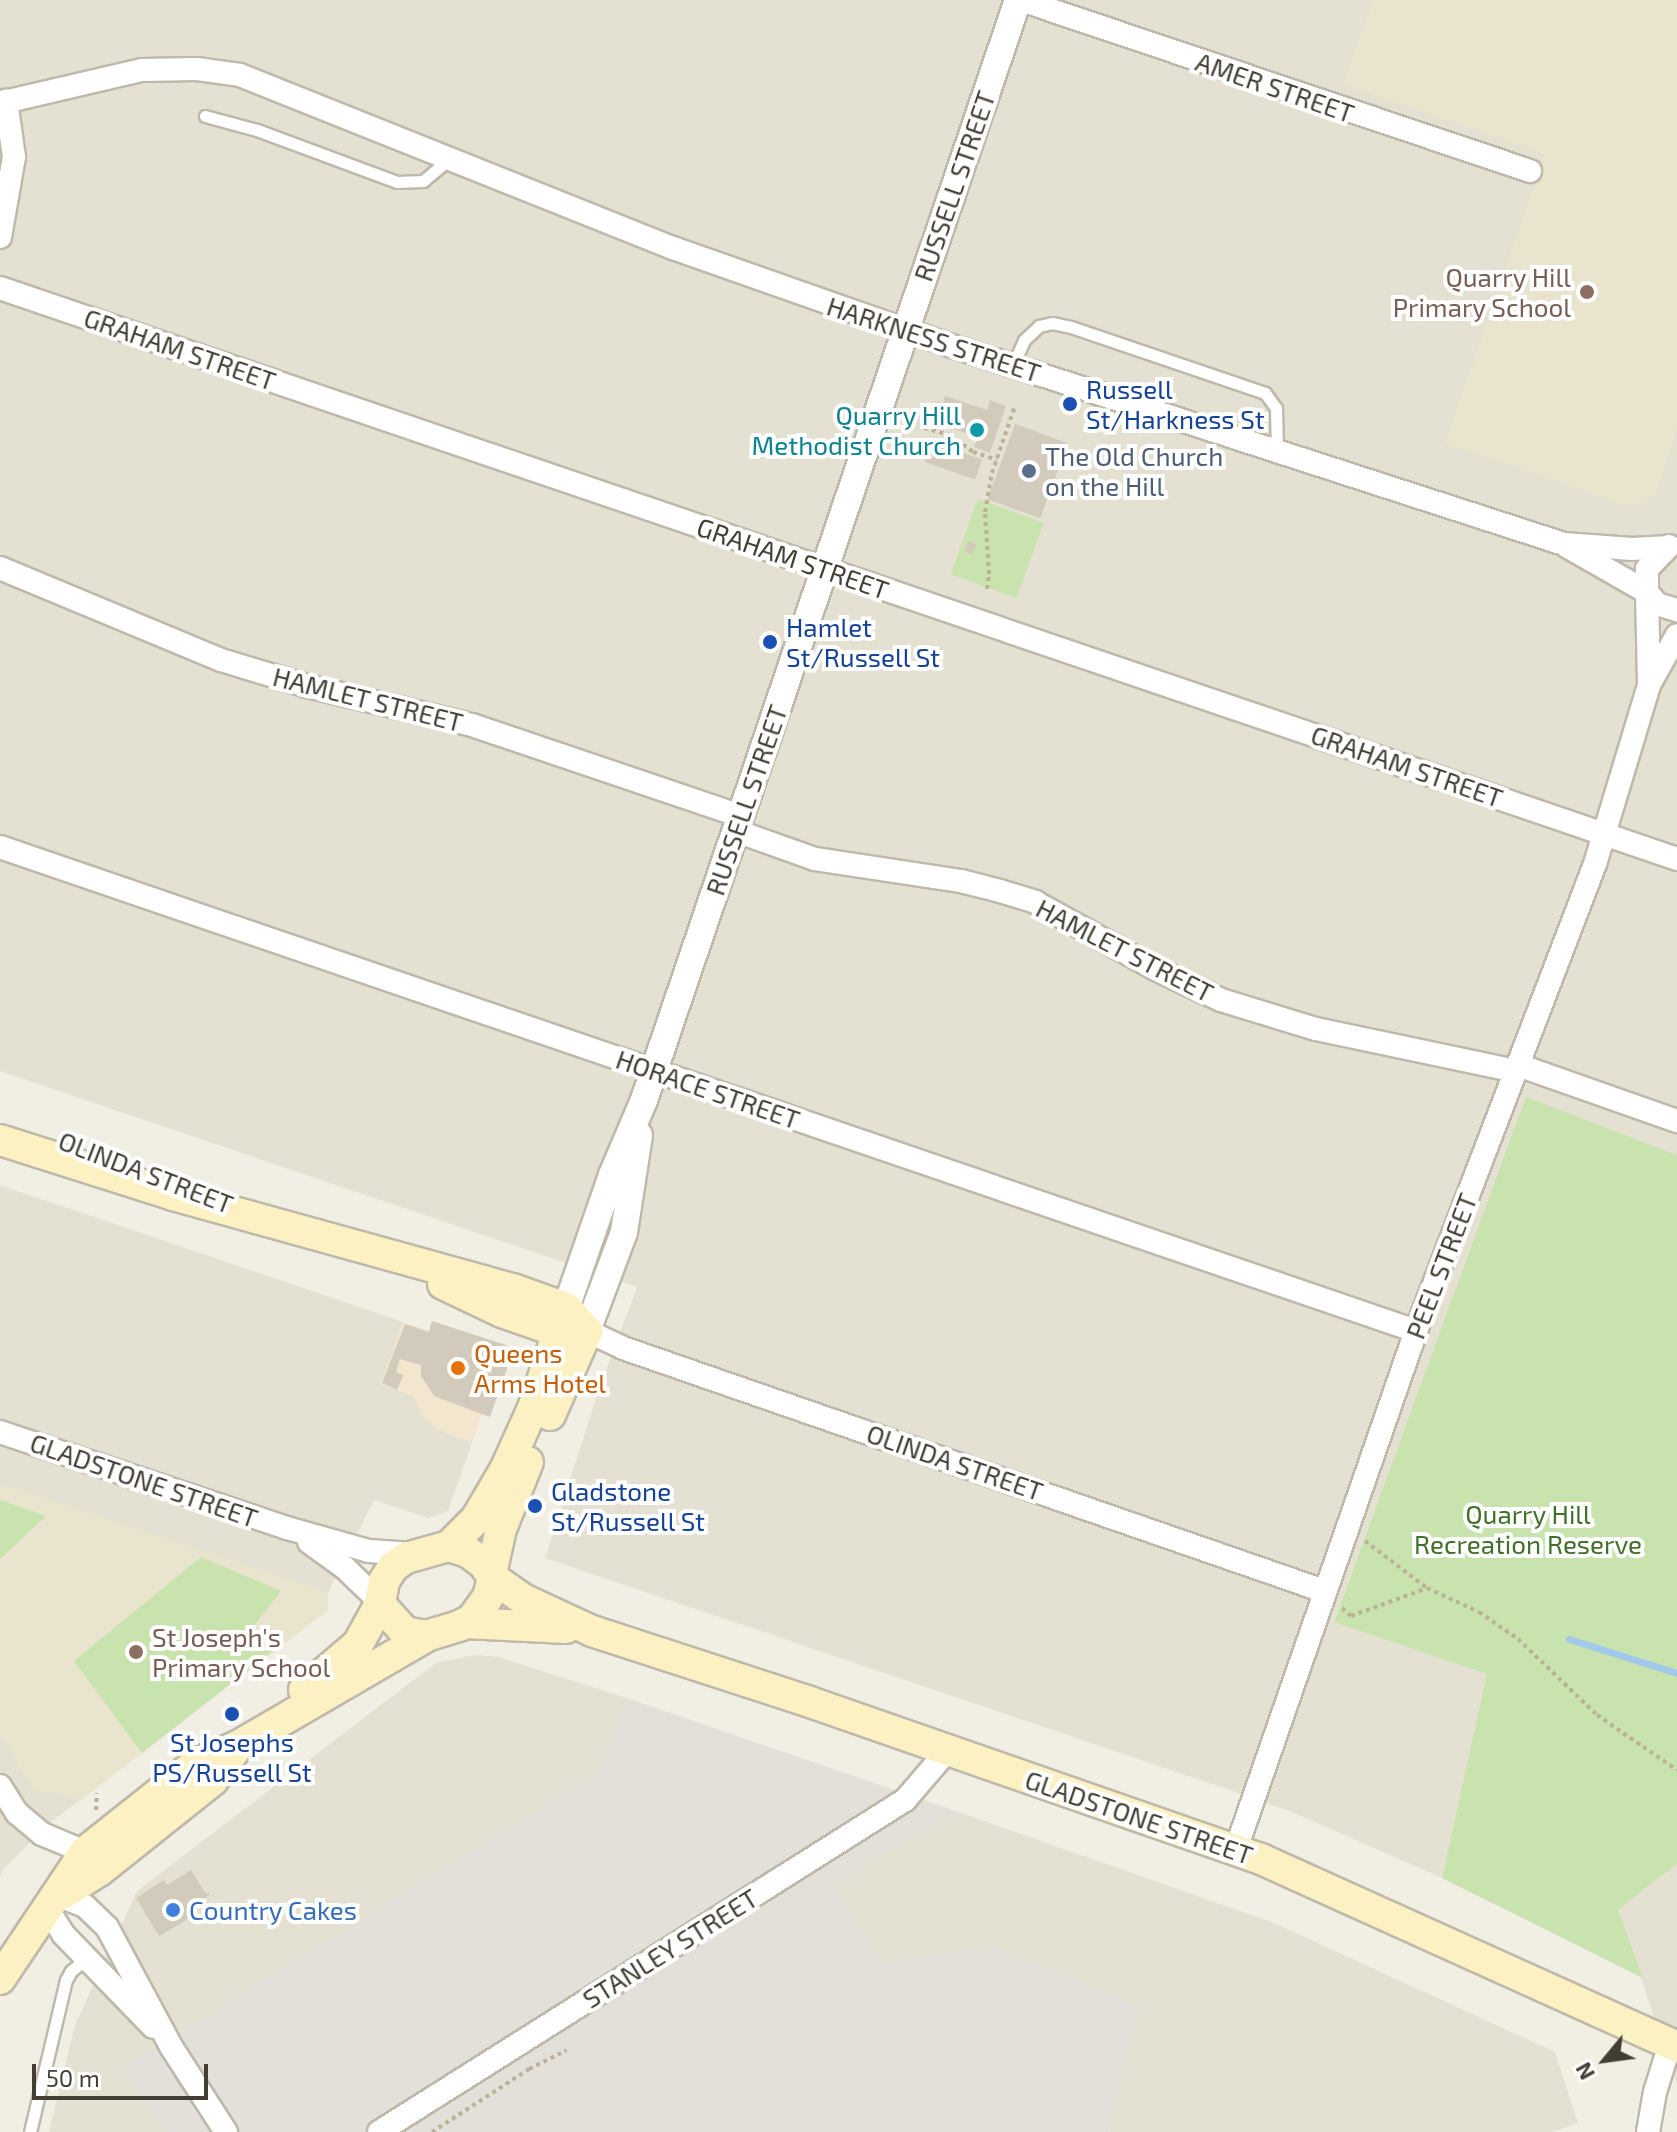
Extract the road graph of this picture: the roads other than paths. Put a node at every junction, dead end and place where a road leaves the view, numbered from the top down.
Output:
1 (1020, 0) edge
2 (3, 102) edge
3 (205, 116) dead end
4 (448, 160) junction
5 (1530, 171) dead end
6 (0, 237) edge
7 (0, 288) edge
8 (905, 330) junction
9 (1013, 365) junction
10 (1277, 452) junction
11 (1672, 543) edge
12 (1564, 544) junction
13 (0, 568) edge
14 (825, 568) junction
15 (1647, 593) junction
16 (1677, 610) edge
17 (1677, 635) edge
18 (1649, 685) junction
19 (738, 823) junction
20 (1605, 836) junction
21 (0, 847) edge
22 (1677, 859) edge
23 (1516, 1068) junction
24 (654, 1071) junction
25 (0, 1119) edge
26 (1677, 1121) edge
27 (0, 1140) edge
28 (291, 1227) junction
29 (571, 1324) junction
30 (1416, 1331) junction
31 (0, 1432) edge
32 (287, 1528) junction
33 (449, 1546) junction
34 (414, 1554) junction
35 (492, 1576) junction
36 (1324, 1591) junction
37 (379, 1603) junction
38 (465, 1623) junction
39 (592, 1631) junction
40 (427, 1636) junction
41 (238, 1746) junction
42 (948, 1750) junction
43 (0, 1786) edge
44 (1236, 1849) junction
45 (85, 1852) junction
46 (53, 1902) junction
47 (88, 1958) junction
48 (0, 1979) edge
49 (1674, 2045) edge
50 (172, 2048) junction
51 (30, 2132) edge
52 (226, 2132) edge
53 (379, 2132) edge
54 (1646, 2132) edge

1 - 5 street, AMER STREET
1 - 8 street, RUSSELL STREET
2 - 4 street, HARKNESS STREET
2 - 6 street
3 - 4 lane
4 - 8 street, HARKNESS STREET
7 - 14 street, GRAHAM STREET
8 - 9 street, HARKNESS STREET
8 - 14 street, RUSSELL STREET
9 - 10 street, HARKNESS STREET
9 - 10 lane
10 - 12 street, HARKNESS STREET
11 - 12 street, HARKNESS STREET
11 - 15 street, PEEL STREET
12 - 15 street, HARKNESS STREET
13 - 19 street, HAMLET STREET
14 - 19 street, RUSSELL STREET
14 - 20 street, GRAHAM STREET
15 - 16 street, HARKNESS STREET
15 - 18 street, PEEL STREET
17 - 18 street, PEEL STREET
18 - 20 street, PEEL STREET
19 - 23 street, HAMLET STREET
19 - 24 street, RUSSELL STREET
20 - 22 street, GRAHAM STREET
20 - 23 street, PEEL STREET
21 - 24 street, HORACE STREET
23 - 26 street, HAMLET STREET
23 - 30 street, PEEL STREET
24 - 29 street, RUSSELL STREET
24 - 30 street, HORACE STREET
25 - 28 main road, OLINDA STREET
27 - 28 main road, OLINDA STREET
28 - 29 main road, OLINDA STREET
29 - 33 main road, RUSSELL STREET
29 - 35 main road, RUSSELL STREET
29 - 36 street, OLINDA STREET
30 - 36 street, PEEL STREET
31 - 32 street, GLADSTONE STREET
32 - 34 street, GLADSTONE STREET
32 - 37 street, GLADSTONE STREET
33 - 34 main road
33 - 35 main road
34 - 37 main road
35 - 38 main road
35 - 39 main road, GLADSTONE STREET
36 - 44 street, PEEL STREET
37 - 40 main road
37 - 41 main road
38 - 39 main road, GLADSTONE STREET
38 - 40 main road
39 - 42 main road, GLADSTONE STREET
40 - 41 main road
41 - 45 main road
41 - 46 main road
42 - 44 main road, GLADSTONE STREET
42 - 53 street, STANLEY STREET
43 - 45 street
44 - 49 main road, GLADSTONE STREET
45 - 46 main road
46 - 47 street
46 - 48 main road
46 - 50 street
47 - 50 street
47 - 51 lane
49 - 54 street
50 - 52 street

